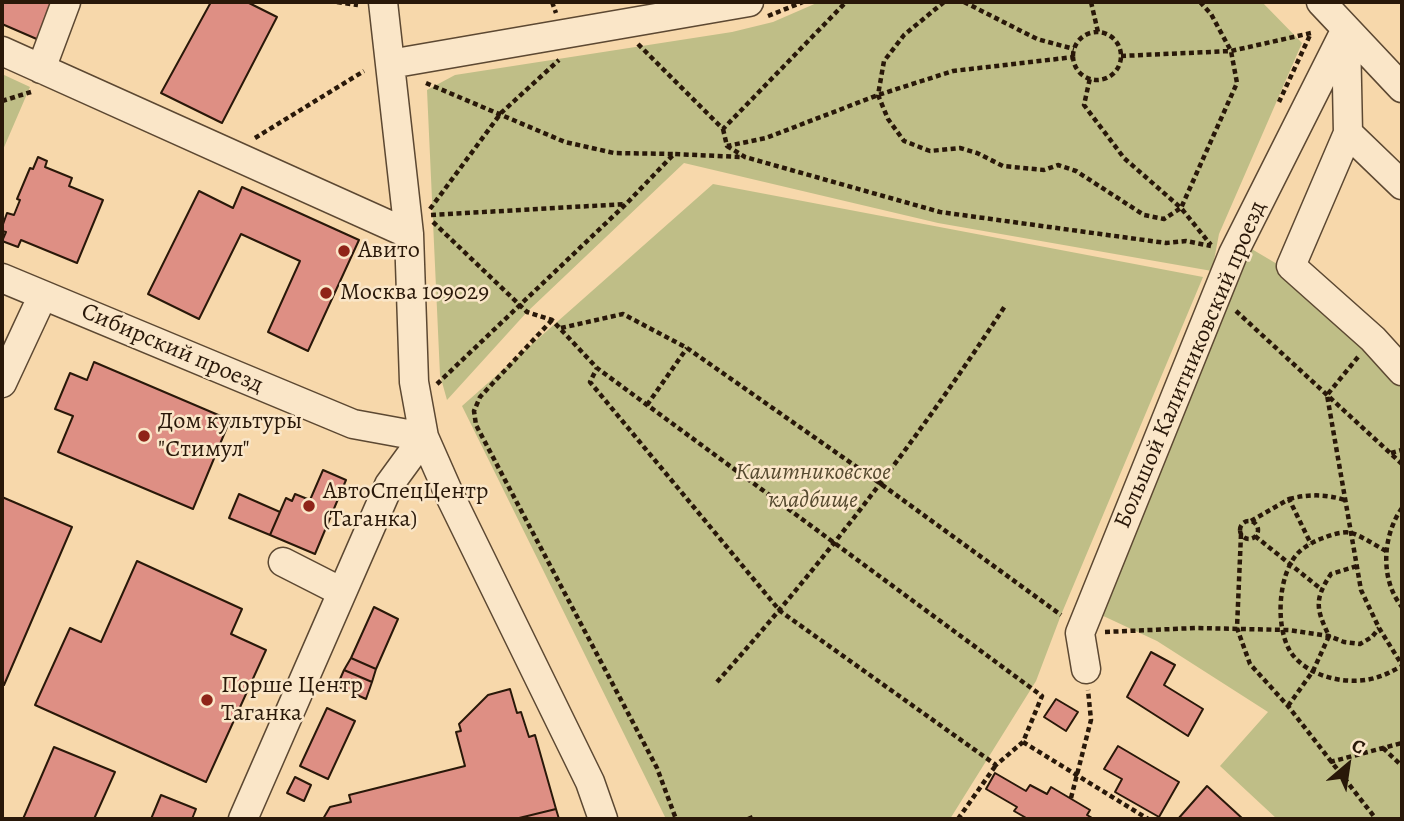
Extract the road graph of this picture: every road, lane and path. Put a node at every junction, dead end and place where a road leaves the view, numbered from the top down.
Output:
1 (66, 2) edge
2 (337, 2) edge
3 (803, 2) edge
4 (846, 2) edge
5 (944, 2) edge
6 (964, 2) edge
7 (1091, 2) edge
8 (1200, 2) edge
9 (1321, 2) edge
10 (371, 3) edge
11 (755, 10) edge
12 (1346, 29) junction
13 (1098, 32) junction
14 (649, 40) dead end
15 (1074, 49) junction
16 (2, 51) edge
17 (1231, 51) junction
18 (552, 56) dead end
19 (1121, 56) junction
20 (1074, 57) junction
21 (377, 67) junction
22 (41, 69) junction
23 (1399, 77) edge
24 (435, 78) dead end
25 (1090, 78) junction
26 (425, 82) junction
27 (419, 92) dead end
28 (878, 96) junction
29 (1276, 108) dead end
30 (501, 113) junction
31 (723, 129) junction
32 (1348, 133) junction
33 (727, 146) junction
34 (230, 153) junction
35 (674, 154) junction
36 (745, 157) junction
37 (1402, 185) edge
38 (425, 202) dead end
39 (626, 204) junction
40 (1181, 208) junction
41 (417, 225) junction
42 (1218, 233) dead end
43 (1212, 246) junction
44 (2, 278) edge
45 (43, 295) junction
46 (1227, 303) dead end
47 (520, 304) junction
48 (1005, 306) dead end
49 (552, 320) junction
50 (560, 328) junction
51 (1373, 339) junction
52 (687, 348) junction
53 (597, 369) junction
54 (1402, 371) edge
55 (436, 372) dead end
56 (2, 383) edge
57 (1328, 395) junction
58 (647, 405) junction
59 (424, 437) junction
60 (1401, 452) edge
61 (1390, 454) junction
62 (1402, 464) edge
63 (881, 484) junction
64 (1289, 499) junction
65 (1345, 499) junction
66 (1402, 508) edge
67 (1251, 521) junction
68 (1351, 533) junction
69 (1241, 534) junction
70 (1255, 536) junction
71 (834, 544) junction
72 (1311, 544) junction
73 (1386, 551) junction
74 (283, 562) dead end
75 (1291, 565) junction
76 (1357, 566) junction
77 (1321, 589) junction
78 (342, 592) junction
79 (1402, 607) edge
80 (780, 611) junction
81 (1070, 624) junction
82 (1237, 628) junction
83 (1379, 628) junction
84 (1283, 630) junction
85 (1329, 636) junction
86 (1402, 665) edge
87 (1086, 669) joint
88 (1313, 671) junction
89 (718, 682) dead end
90 (1288, 706) junction
91 (1023, 742) junction
92 (1402, 743) edge
93 (1383, 748) junction
94 (1330, 762) junction
95 (996, 765) junction
96 (1402, 766) edge
97 (1078, 775) junction
98 (1071, 798) dead end
99 (243, 819) edge
100 (603, 819) edge
101 (676, 819) edge
102 (958, 819) edge
103 (1149, 819) edge
104 (1376, 819) edge

1 - 22 street
2 - 10 path
3 - 11 path
4 - 31 path
5 - 28 path
6 - 15 path
7 - 13 path
8 - 17 path
9 - 12 street
10 - 21 street
11 - 21 street
12 - 23 street
12 - 32 street
12 - 81 street, Большой Калитниковский проезд
13 - 15 path
13 - 19 path
14 - 31 path
15 - 20 path
16 - 22 street
17 - 19 path
17 - 29 path
17 - 40 path
18 - 30 path
19 - 25 path
20 - 25 path
20 - 28 path
21 - 34 path
21 - 41 street
22 - 34 street
24 - 26 path
25 - 40 path
26 - 27 path
26 - 30 path
28 - 33 path
28 - 40 path
30 - 35 path
30 - 41 path
31 - 33 path
32 - 37 street
32 - 51 street
33 - 36 path
34 - 41 street
35 - 36 path
35 - 39 path
36 - 43 path
38 - 41 path
39 - 41 path
39 - 47 path
40 - 43 path
41 - 47 path
41 - 59 street
42 - 43 path
44 - 45 street, Сибирский проезд
45 - 56 street
45 - 59 street, Сибирский проезд
46 - 57 path
47 - 49 path
47 - 55 path
48 - 63 path
49 - 50 path
49 - 101 path
50 - 52 path
50 - 53 path
51 - 54 street
51 - 57 path
52 - 58 path
52 - 63 path
53 - 58 path
53 - 80 path
57 - 61 path
57 - 65 path
58 - 71 path
59 - 78 street
59 - 100 street
60 - 61 path
61 - 62 path
63 - 71 path
63 - 81 path
64 - 65 path
64 - 67 path
64 - 72 path
65 - 68 path
66 - 73 path
67 - 69 path
67 - 70 path
68 - 72 path
68 - 73 path
68 - 76 path
69 - 70 path
69 - 82 path
70 - 75 path
71 - 80 path
71 - 91 path
72 - 75 path
73 - 79 path
74 - 78 street
75 - 77 path
75 - 84 path
76 - 77 path
76 - 83 path
77 - 85 path
78 - 99 street
80 - 89 path
80 - 95 path
81 - 82 path
81 - 87 street
82 - 84 path
82 - 90 path
83 - 85 path
83 - 86 path
84 - 85 path
84 - 88 path
85 - 88 path
86 - 88 path
87 - 97 path
88 - 90 path
90 - 94 path
91 - 95 path
91 - 97 path
92 - 93 path
93 - 94 path
93 - 96 path
94 - 104 path
95 - 102 path
97 - 98 path
97 - 103 path

